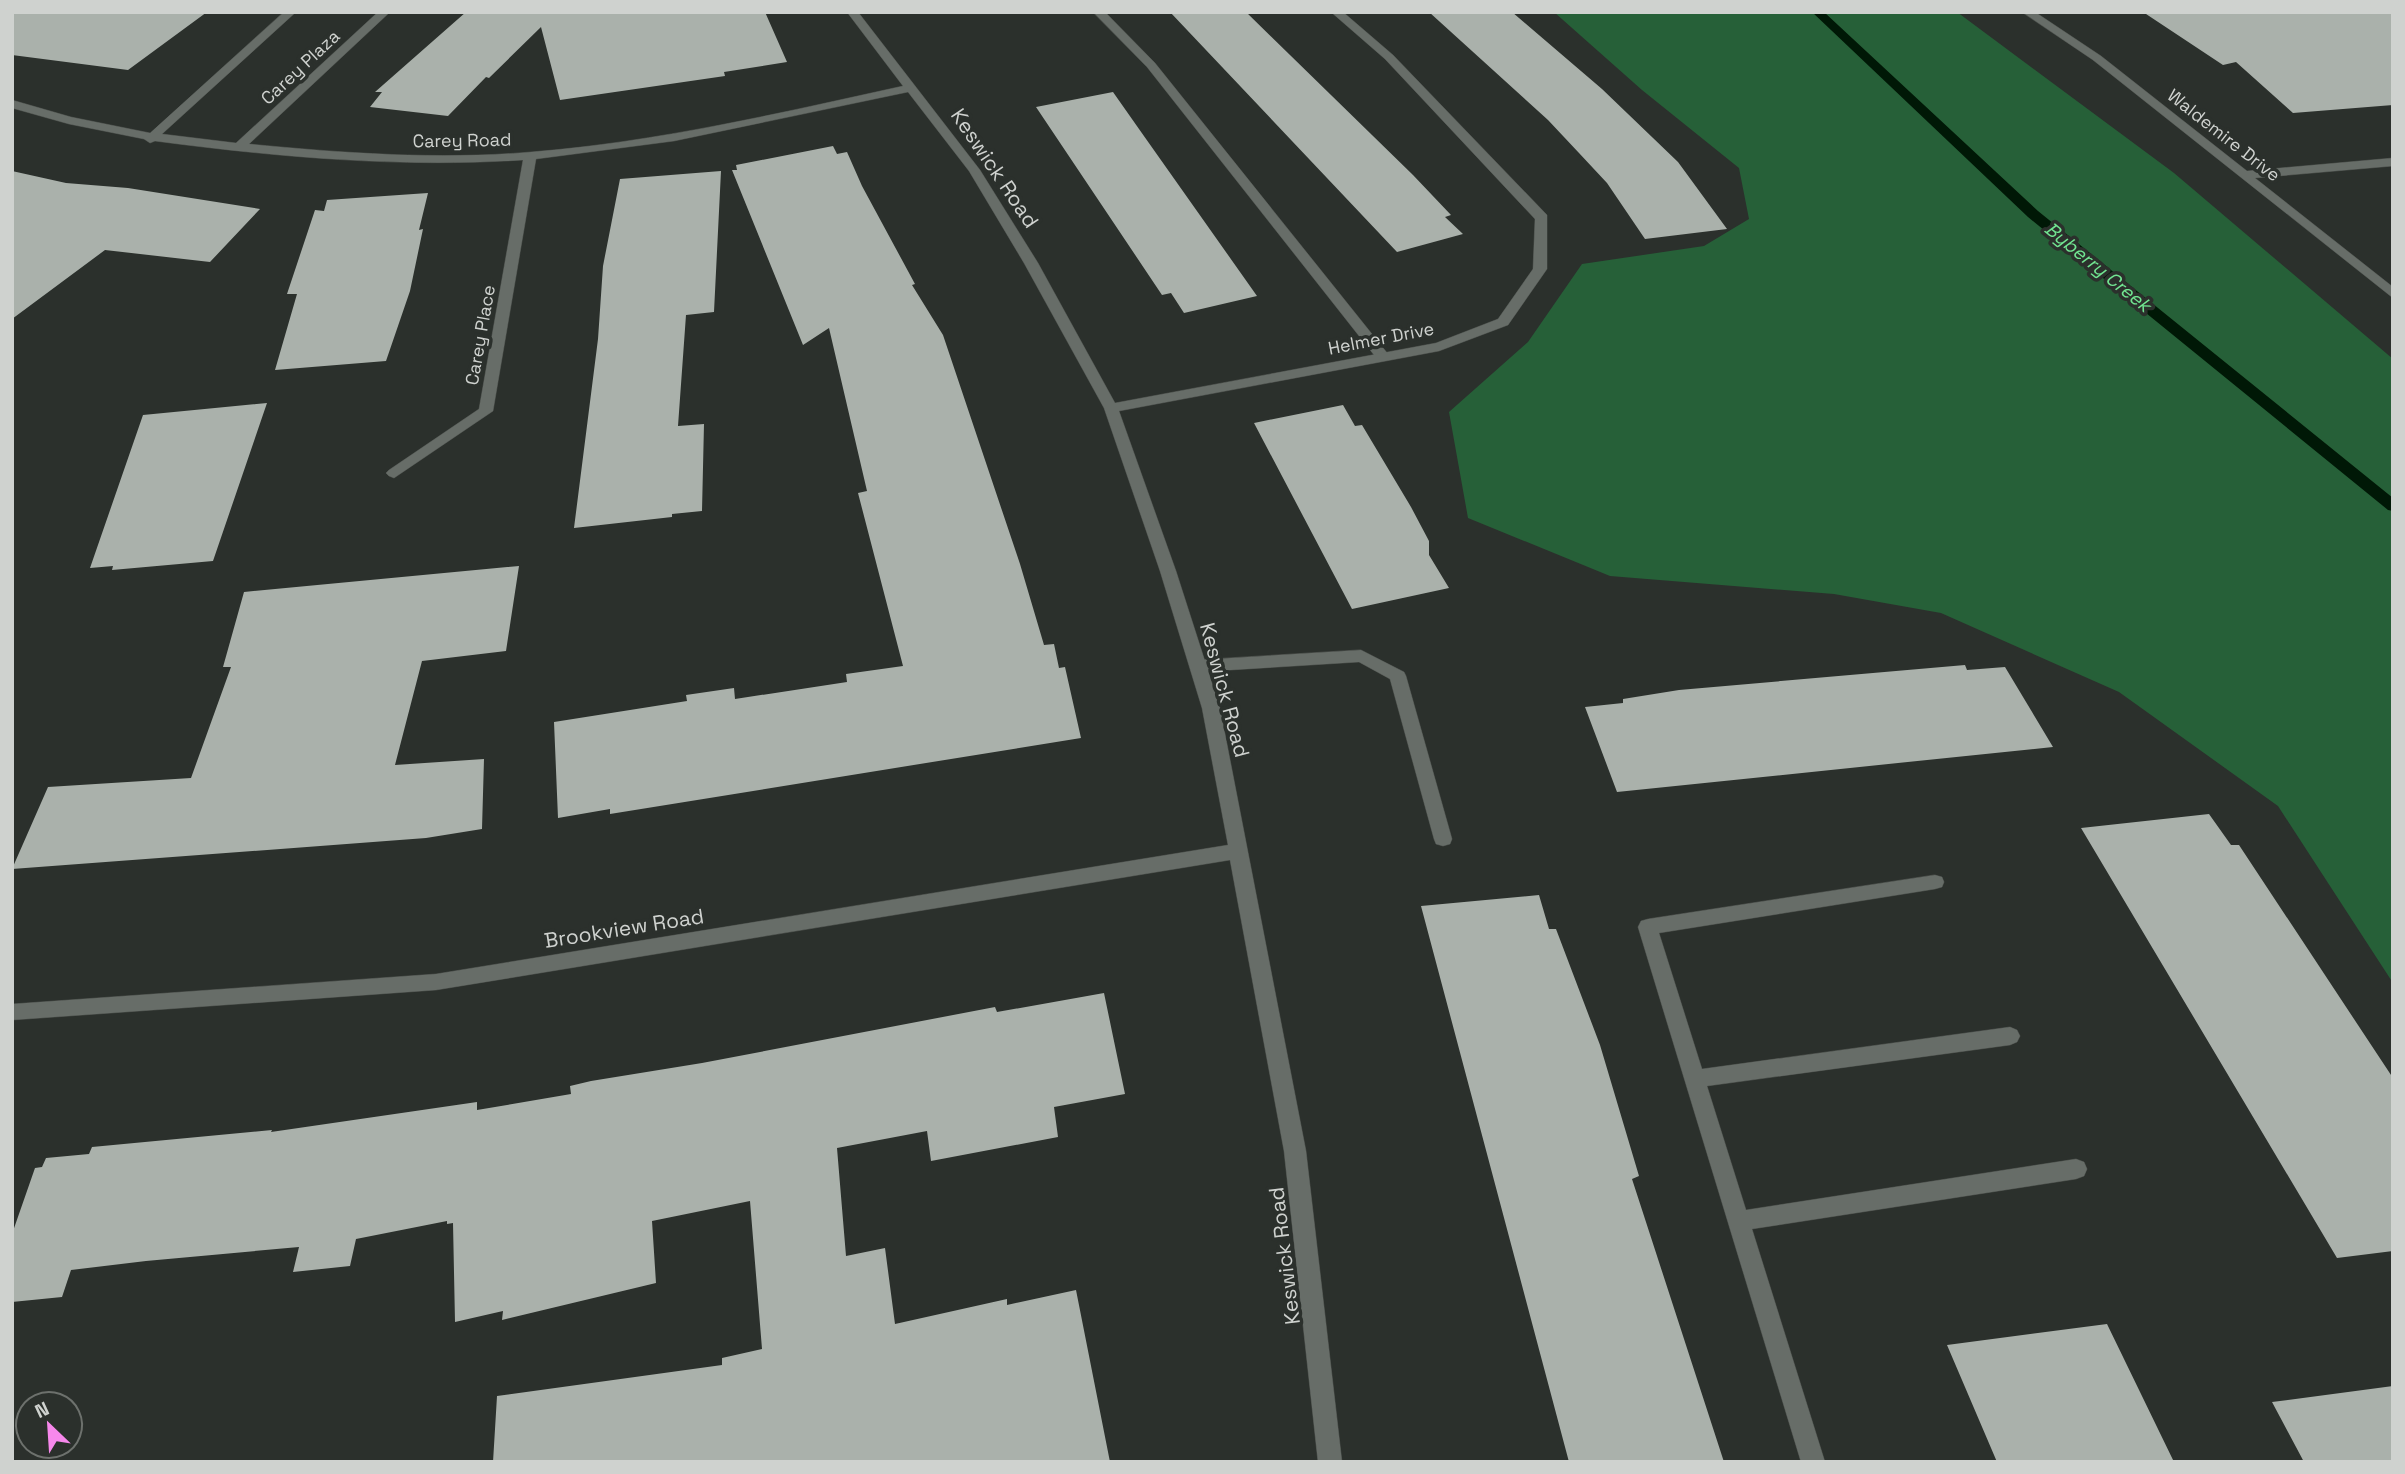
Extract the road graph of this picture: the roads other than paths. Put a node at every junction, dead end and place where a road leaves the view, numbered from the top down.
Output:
1 (290, 12) edge
2 (385, 12) edge
3 (852, 12) edge
4 (1097, 12) edge
5 (1336, 12) edge
6 (2027, 12) edge
7 (911, 88) junction
8 (12, 104) edge
9 (150, 139) junction
10 (239, 147) junction
11 (530, 156) junction
12 (2393, 162) edge
13 (2247, 175) junction
14 (2393, 294) edge
15 (1383, 357) junction
16 (1111, 408) junction
17 (394, 473) dead end
18 (1198, 666) junction
19 (1443, 839) dead end
20 (1238, 851) junction
21 (1935, 883) dead end
22 (12, 1012) edge
23 (2010, 1036) dead end
24 (1695, 1079) junction
25 (2076, 1169) dead end
26 (1738, 1222) junction
27 (1331, 1462) edge
28 (1813, 1462) edge

1 - 9 street
2 - 10 street, Carey Plaza
3 - 7 street, Keswick Road
4 - 15 street
5 - 15 street, Helmer Drive
6 - 13 street, Waldemire Drive
7 - 11 street, Carey Road
7 - 16 street, Keswick Road
8 - 9 street, Carey Road
9 - 10 street, Carey Road
10 - 11 street, Carey Road
11 - 17 street, Carey Place
12 - 13 street
13 - 14 street, Waldemire Drive
15 - 16 street, Helmer Drive
16 - 18 street, Keswick Road
18 - 19 street
18 - 20 street, Keswick Road
20 - 22 street, Brookview Road
20 - 27 street, Keswick Road
21 - 24 street
23 - 24 street
24 - 26 street
25 - 26 street
26 - 28 street

